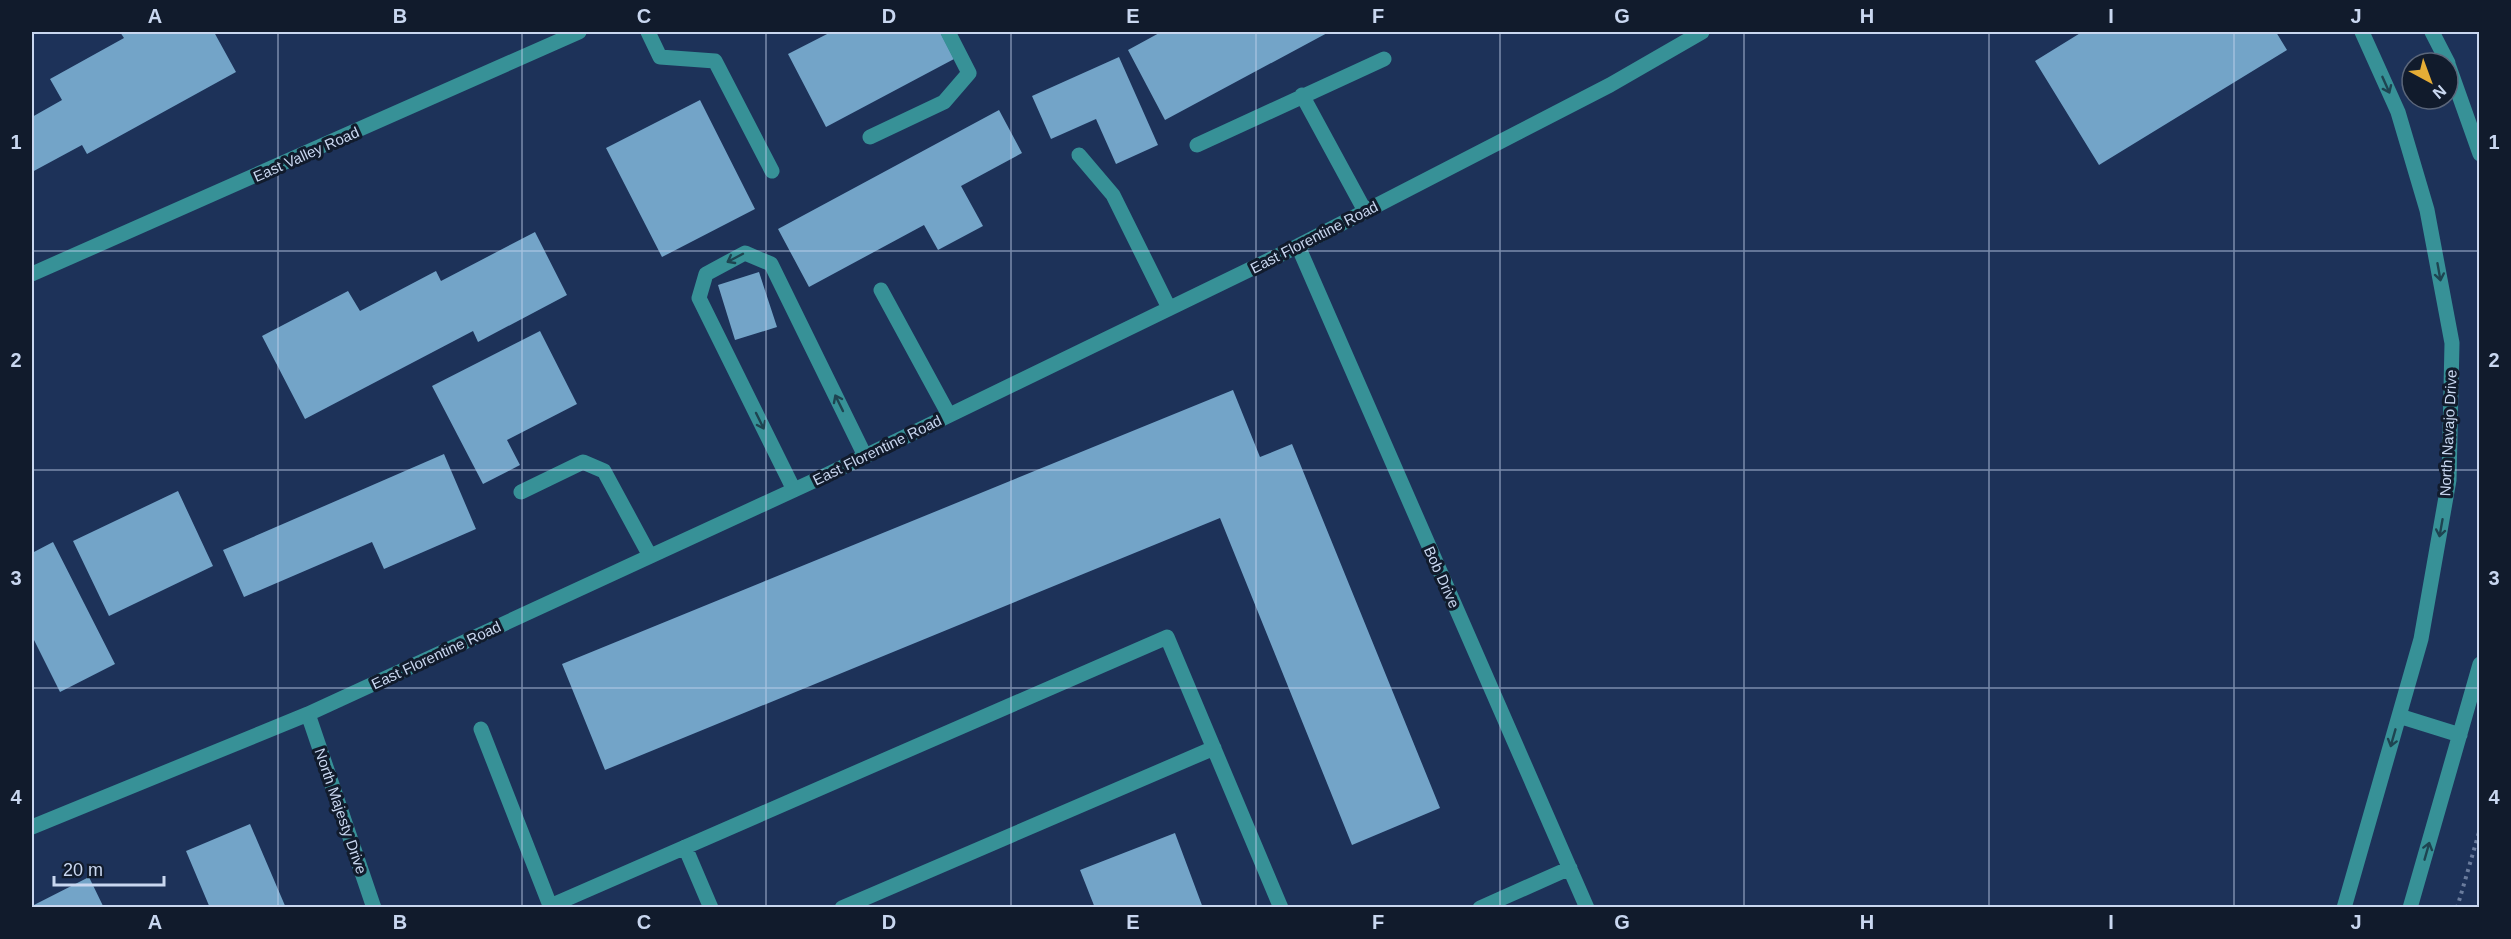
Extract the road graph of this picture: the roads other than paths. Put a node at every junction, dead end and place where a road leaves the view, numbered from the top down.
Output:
1 (579, 32) edge
2 (648, 32) edge
3 (948, 32) edge
4 (1702, 32) edge
5 (2362, 32) edge
6 (2432, 32) edge
7 (2442, 51) edge
8 (1384, 59) dead end
9 (1302, 95) junction
10 (2460, 98) edge
11 (870, 137) dead end
12 (1197, 145) dead end
13 (2480, 154) edge
14 (1079, 155) dead end
15 (772, 171) dead end
16 (1365, 212) junction
17 (1298, 246) junction
18 (32, 274) edge
19 (881, 290) dead end
20 (1169, 308) junction
21 (949, 415) junction
22 (865, 456) junction
23 (794, 490) junction
24 (522, 492) dead end
25 (650, 556) junction
26 (2480, 664) edge
27 (308, 714) junction
28 (2399, 716) junction
29 (481, 729) dead end
30 (2460, 735) junction
31 (1214, 748) junction
32 (32, 827) edge
33 (685, 847) junction
34 (1570, 868) junction
35 (551, 907) edge
36 (374, 908) edge
37 (711, 908) edge
38 (842, 908) edge
39 (1281, 908) edge
40 (1480, 908) edge
41 (1587, 908) edge
42 (2344, 908) edge
43 (2410, 908) edge

1 - 18 street, East Valley Road
2 - 15 street
3 - 11 street
4 - 16 street, East Florentine Road
5 -> 28 street, North Navajo Drive
6 - 7 street
8 - 9 street
9 - 12 street
9 - 16 street
10 - 13 street
14 - 20 street
16 - 17 street, East Florentine Road
17 - 20 street, East Florentine Road
17 - 34 street, Bob Drive
19 - 21 street
20 - 21 street, East Florentine Road
21 - 22 street, East Florentine Road
22 - 23 street, East Florentine Road
22 -> 23 street
23 - 25 street, East Florentine Road
24 - 25 street
25 - 27 street, East Florentine Road
26 - 30 street
27 - 32 street, East Florentine Road
27 - 36 street, North Majesty Drive
28 - 30 street
28 -> 42 street, North Navajo Drive
29 - 35 street
43 -> 30 street
31 - 33 street
31 - 38 street
31 - 39 street
33 - 35 street
33 - 37 street
34 - 40 street
34 - 41 street, Bob Drive

